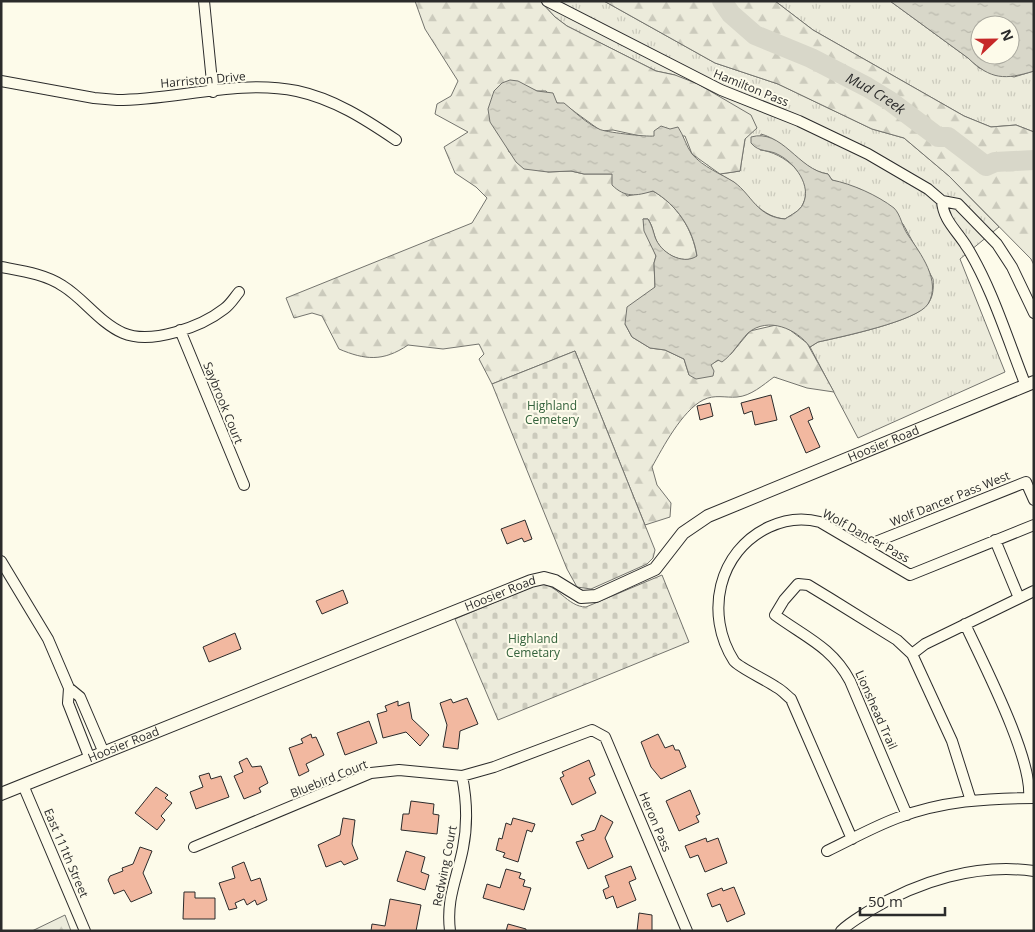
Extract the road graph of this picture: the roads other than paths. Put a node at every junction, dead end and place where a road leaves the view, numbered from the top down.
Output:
1 (204, 1) edge
2 (547, 1) edge
3 (1, 82) edge
4 (213, 92) junction
5 (396, 140) dead end
6 (942, 201) junction
7 (1, 267) edge
8 (239, 292) dead end
9 (1034, 313) edge
10 (180, 330) junction
11 (1030, 384) edge
12 (244, 486) dead end
13 (1034, 500) edge
14 (1034, 525) edge
15 (995, 540) junction
16 (868, 550) junction
17 (1, 561) edge
18 (1034, 591) edge
19 (1019, 598) junction
20 (965, 624) junction
21 (912, 654) junction
22 (69, 688) junction
23 (592, 730) joint
24 (104, 753) junction
25 (90, 758) junction
26 (462, 776) junction
27 (23, 785) junction
28 (1, 794) edge
29 (1032, 798) edge
30 (970, 801) junction
31 (907, 815) junction
32 (852, 839) junction
33 (194, 847) dead end
34 (827, 851) dead end
35 (1034, 870) edge
36 (85, 931) edge
37 (450, 931) edge
38 (688, 931) edge
39 (841, 931) edge

1 - 4 street
2 - 6 street, Hamilton Pass
3 - 4 street, Harriston Drive
4 - 5 street, Harriston Drive
6 - 9 street, Hamilton Pass
6 - 11 street
7 - 10 street
8 - 10 street
10 - 12 street, Saybrook Court
11 - 24 street, Hoosier Road
13 - 16 street, Wolf Dancer Pass West
14 - 15 street, Wolf Dancer Pass
15 - 16 street, Wolf Dancer Pass
15 - 19 street
16 - 32 street, Wolf Dancer Pass
17 - 22 street
18 - 19 street
19 - 20 street
20 - 21 street
20 - 29 street
21 - 30 street
21 - 31 street, Lionshead Trail
22 - 24 street
22 - 25 street
23 - 26 street, Bluebird Court
23 - 38 street, Heron Pass
24 - 25 street, Hoosier Road
25 - 27 street, Hoosier Road
26 - 33 street, Bluebird Court
26 - 37 street, Redwing Court
27 - 28 street, Hoosier Road
27 - 36 street, East 111th Street
29 - 30 street
30 - 31 street
31 - 32 street
32 - 34 street
35 - 39 street

